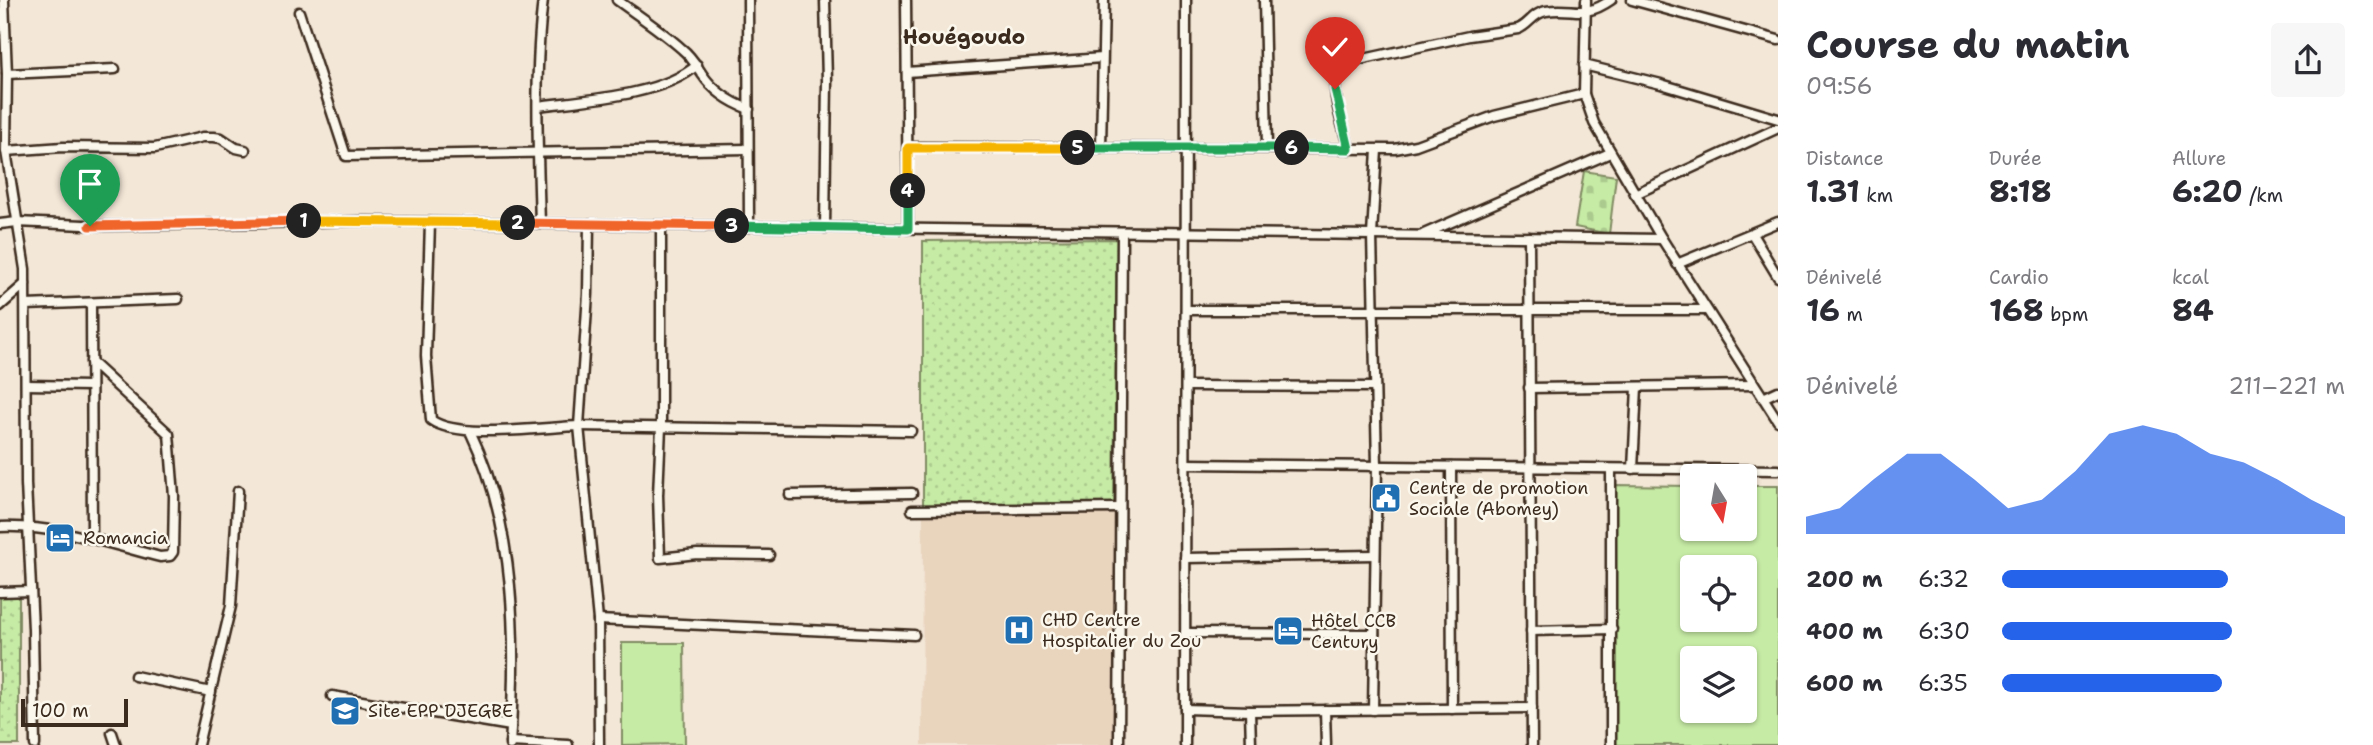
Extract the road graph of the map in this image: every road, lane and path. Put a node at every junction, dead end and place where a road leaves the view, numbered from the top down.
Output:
1 (4, 0) edge
2 (542, 0) edge
3 (617, 0) edge
4 (748, 0) edge
5 (825, 0) edge
6 (906, 0) edge
7 (1104, 0) edge
8 (1186, 0) edge
9 (1264, 0) edge
10 (1586, 0) edge
11 (1611, 0) edge
12 (1632, 0) edge
13 (299, 12) dead end
14 (1586, 12) junction
15 (1778, 40) edge
16 (1102, 58) junction
17 (697, 65) junction
18 (1584, 65) junction
19 (115, 69) dead end
20 (907, 72) junction
21 (7, 74) junction
22 (1584, 94) junction
23 (538, 106) junction
24 (750, 108) junction
25 (1778, 119) edge
26 (1778, 128) edge
27 (908, 148) junction
28 (1101, 148) junction
29 (1186, 148) junction
30 (1267, 148) junction
31 (245, 149) dead end
32 (748, 149) junction
33 (1349, 149) junction
34 (1377, 150) junction
35 (6, 151) junction
36 (538, 152) junction
37 (1610, 153) junction
38 (1635, 194) junction
39 (17, 222) junction
40 (430, 222) junction
41 (1778, 222) edge
42 (0, 224) edge
43 (540, 224) junction
44 (589, 225) junction
45 (661, 226) junction
46 (749, 227) junction
47 (825, 228) junction
48 (908, 229) junction
49 (1122, 232) junction
50 (1186, 233) junction
51 (1752, 234) junction
52 (1372, 235) junction
53 (1419, 236) junction
54 (1529, 237) junction
55 (1662, 239) junction
56 (1678, 264) junction
57 (1778, 277) edge
58 (25, 284) junction
59 (178, 299) dead end
60 (91, 303) junction
61 (26, 305) junction
62 (0, 306) edge
63 (1186, 310) junction
64 (1706, 310) junction
65 (1528, 311) junction
66 (1374, 312) junction
67 (91, 362) junction
68 (26, 385) junction
69 (1754, 385) junction
70 (91, 386) junction
71 (1186, 386) junction
72 (1375, 387) junction
73 (1637, 387) junction
74 (1529, 388) junction
75 (1778, 391) edge
76 (1763, 398) junction
77 (1778, 421) edge
78 (579, 426) junction
79 (661, 427) junction
80 (911, 430) dead end
81 (470, 431) junction
82 (1186, 464) junction
83 (1377, 466) junction
84 (1451, 467) junction
85 (1530, 468) junction
86 (1611, 469) junction
87 (1633, 469) junction
88 (1778, 470) edge
89 (238, 491) dead end
90 (912, 493) dead end
91 (790, 495) dead end
92 (1120, 508) junction
93 (912, 510) dead end
94 (28, 526) junction
95 (0, 527) edge
96 (92, 538) junction
97 (769, 555) dead end
98 (1375, 555) junction
99 (1185, 558) junction
100 (31, 591) junction
101 (0, 592) edge
102 (598, 620) junction
103 (1612, 629) junction
104 (1531, 631) junction
105 (1185, 633) junction
106 (1374, 634) junction
107 (914, 635) dead end
108 (135, 676) dead end
109 (211, 692) junction
110 (332, 696) dead end
111 (1532, 708) junction
112 (1185, 709) junction
113 (1452, 709) junction
114 (1325, 710) junction
115 (1373, 710) junction
116 (1250, 711) junction
117 (511, 726) junction
118 (112, 733) dead end
119 (510, 744) edge
120 (35, 745) edge
121 (116, 745) edge
122 (198, 745) edge
123 (568, 745) edge
124 (599, 745) edge
125 (1119, 745) edge
126 (1185, 745) edge
127 (1251, 745) edge
128 (1326, 745) edge
129 (1532, 745) edge
130 (1611, 745) edge

1 - 21 street
2 - 23 street
3 - 17 street
4 - 24 street
5 - 47 street
6 - 20 street
7 - 16 street
8 - 29 street
9 - 30 street
10 - 14 street
11 - 14 street
12 - 15 street
13 - 36 street
14 - 18 street
14 - 33 street
16 - 20 street
16 - 28 street
17 - 23 street
17 - 24 street
18 - 22 street
18 - 25 street
19 - 21 street
20 - 27 street
21 - 35 street
22 - 34 street
22 - 37 street
23 - 36 street
24 - 32 street
26 - 38 street
27 - 28 street
27 - 48 street
28 - 29 street
29 - 30 street
29 - 50 street
30 - 33 street
31 - 35 street
32 - 36 street
32 - 46 street
33 - 34 street
34 - 52 street
35 - 39 street
36 - 43 street
37 - 38 street
37 - 53 street
38 - 55 street
39 - 40 street
39 - 42 street
39 - 58 street
40 - 43 street
40 - 81 street
41 - 51 street
43 - 44 street
44 - 45 street
44 - 78 street
45 - 46 street
45 - 79 street
46 - 47 street
47 - 48 street
48 - 49 street
49 - 50 street
49 - 92 street
50 - 52 street
50 - 63 street
51 - 56 street
51 - 57 street
52 - 53 street
52 - 66 street
53 - 54 street
54 - 55 street
54 - 65 street
55 - 56 street
56 - 64 street
58 - 61 street
58 - 62 street
59 - 60 street
60 - 61 street
60 - 67 street
61 - 68 street
63 - 66 street
63 - 71 street
64 - 65 street
64 - 69 street
65 - 66 street
65 - 74 street
66 - 72 street
67 - 70 street
67 - 96 street
68 - 70 street
68 - 94 street
69 - 73 street
69 - 76 street
70 - 96 street
71 - 72 street
71 - 82 street
72 - 83 street
73 - 74 street
73 - 87 street
74 - 85 street
75 - 76 street
76 - 77 street
78 - 79 street
78 - 81 street
78 - 102 street
79 - 80 street
79 - 97 street
81 - 117 street
82 - 83 street
82 - 99 street
83 - 84 street
83 - 98 street
84 - 85 street
84 - 113 street
85 - 86 street
85 - 104 street
86 - 87 street
86 - 103 street
87 - 88 street
89 - 109 street
90 - 91 street
92 - 93 street
92 - 125 street
94 - 95 street
94 - 96 street
94 - 100 street
98 - 99 street
98 - 106 street
99 - 105 street
100 - 101 street
100 - 120 street
102 - 107 street
102 - 124 street
103 - 104 street
103 - 130 street
104 - 111 street
105 - 106 street
105 - 112 street
106 - 115 street
108 - 109 street
109 - 122 street
110 - 117 street
111 - 113 street
111 - 129 street
112 - 116 street
112 - 126 street
113 - 115 street
114 - 115 street
114 - 116 street
114 - 128 street
116 - 127 street
117 - 119 street
118 - 121 street
119 - 123 street

